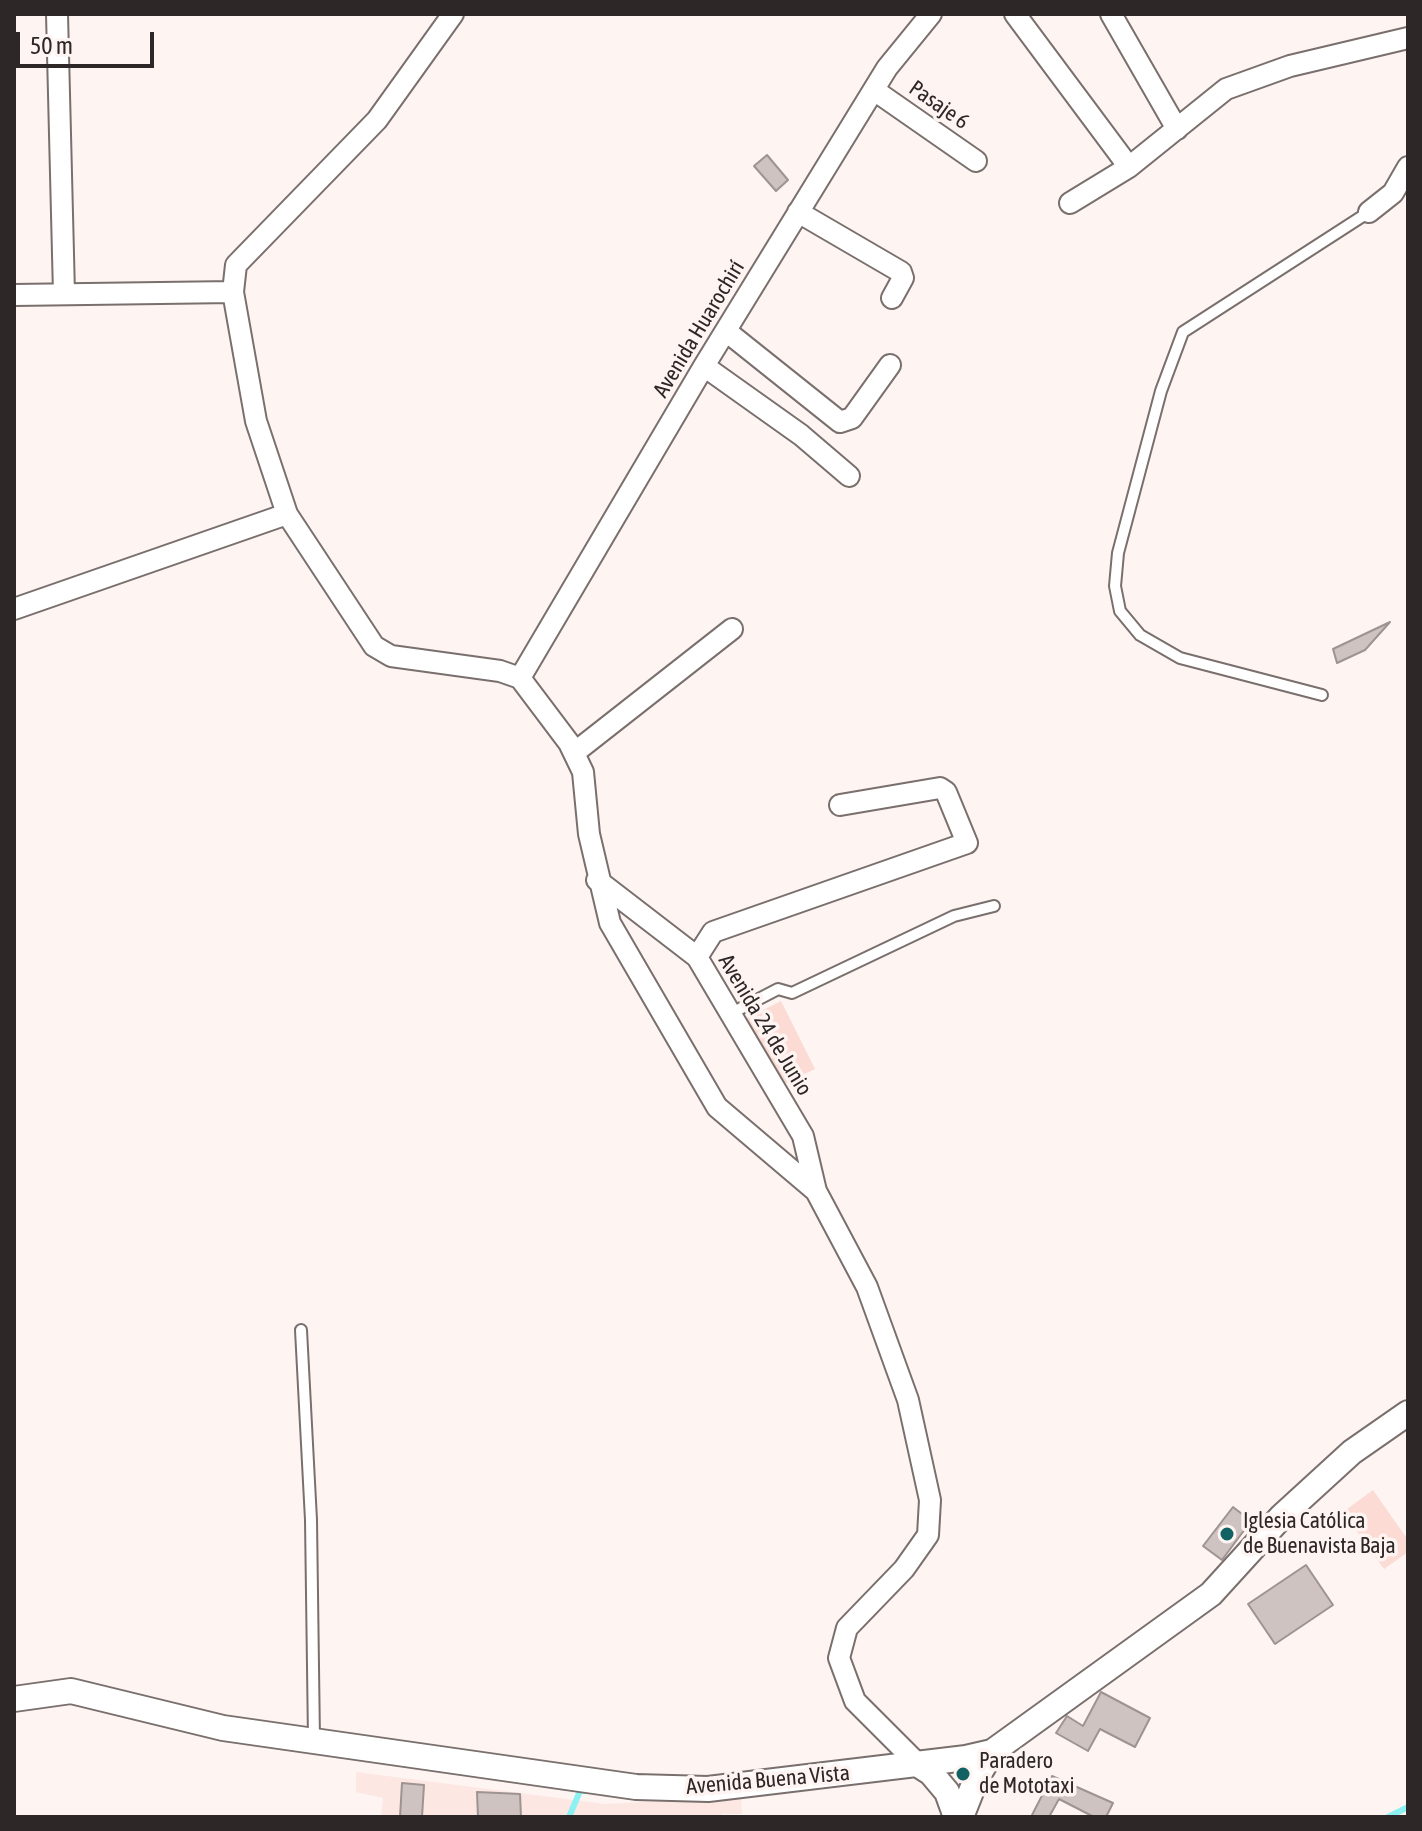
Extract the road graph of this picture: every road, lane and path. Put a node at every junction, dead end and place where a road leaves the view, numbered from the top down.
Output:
1 (57, 14) edge
2 (453, 14) edge
3 (931, 14) edge
4 (1015, 14) edge
5 (1116, 16) edge
6 (1408, 38) edge
7 (874, 90) junction
8 (1177, 129) junction
9 (976, 161) dead end
10 (1129, 167) junction
11 (1408, 167) edge
12 (1070, 203) dead end
13 (798, 212) junction
14 (1369, 212) joint
15 (233, 292) junction
16 (64, 294) junction
17 (14, 295) edge
18 (892, 298) dead end
19 (726, 331) junction
20 (890, 365) dead end
21 (704, 366) junction
22 (849, 476) dead end
23 (287, 514) junction
24 (14, 609) edge
25 (732, 629) dead end
26 (520, 678) junction
27 (1322, 695) dead end
28 (574, 753) junction
29 (840, 805) dead end
30 (597, 880) junction
31 (994, 906) dead end
32 (697, 957) junction
33 (730, 1014) junction
34 (816, 1191) junction
35 (301, 1330) dead end
36 (1408, 1413) edge
37 (14, 1699) edge
38 (314, 1742) junction
39 (992, 1752) junction
40 (920, 1766) junction
41 (958, 1817) edge

1 - 16 street
2 - 15 street
3 - 7 street, Avenida Huarochirí
4 - 10 street
5 - 8 street
6 - 8 street
7 - 9 street, Pasaje 6
7 - 13 street, Avenida Huarochirí
8 - 10 street
10 - 12 street
11 - 14 street
13 - 18 street
13 - 19 street, Avenida Huarochirí
14 - 27 lane
15 - 16 street
15 - 23 street
16 - 17 street
19 - 20 street
19 - 21 street, Avenida Huarochirí
21 - 22 street
21 - 26 street, Avenida Huarochirí
23 - 24 street
23 - 26 street
25 - 28 street
26 - 28 street, Avenida 24 de Junio
28 - 30 street, Avenida 24 de Junio
29 - 32 street
30 - 32 street, Avenida 24 de Junio
30 - 34 street, Avenida 24 de Junio
31 - 33 lane
32 - 33 street, Avenida 24 de Junio
33 - 34 street, Avenida 24 de Junio
34 - 40 street, Avenida 24 de Junio
35 - 38 lane
36 - 39 street, Avenida Buena Vista
37 - 38 street, Avenida Buena Vista
38 - 40 street, Avenida Buena Vista
39 - 40 street, Avenida Buena Vista
39 - 41 street
40 - 41 street

